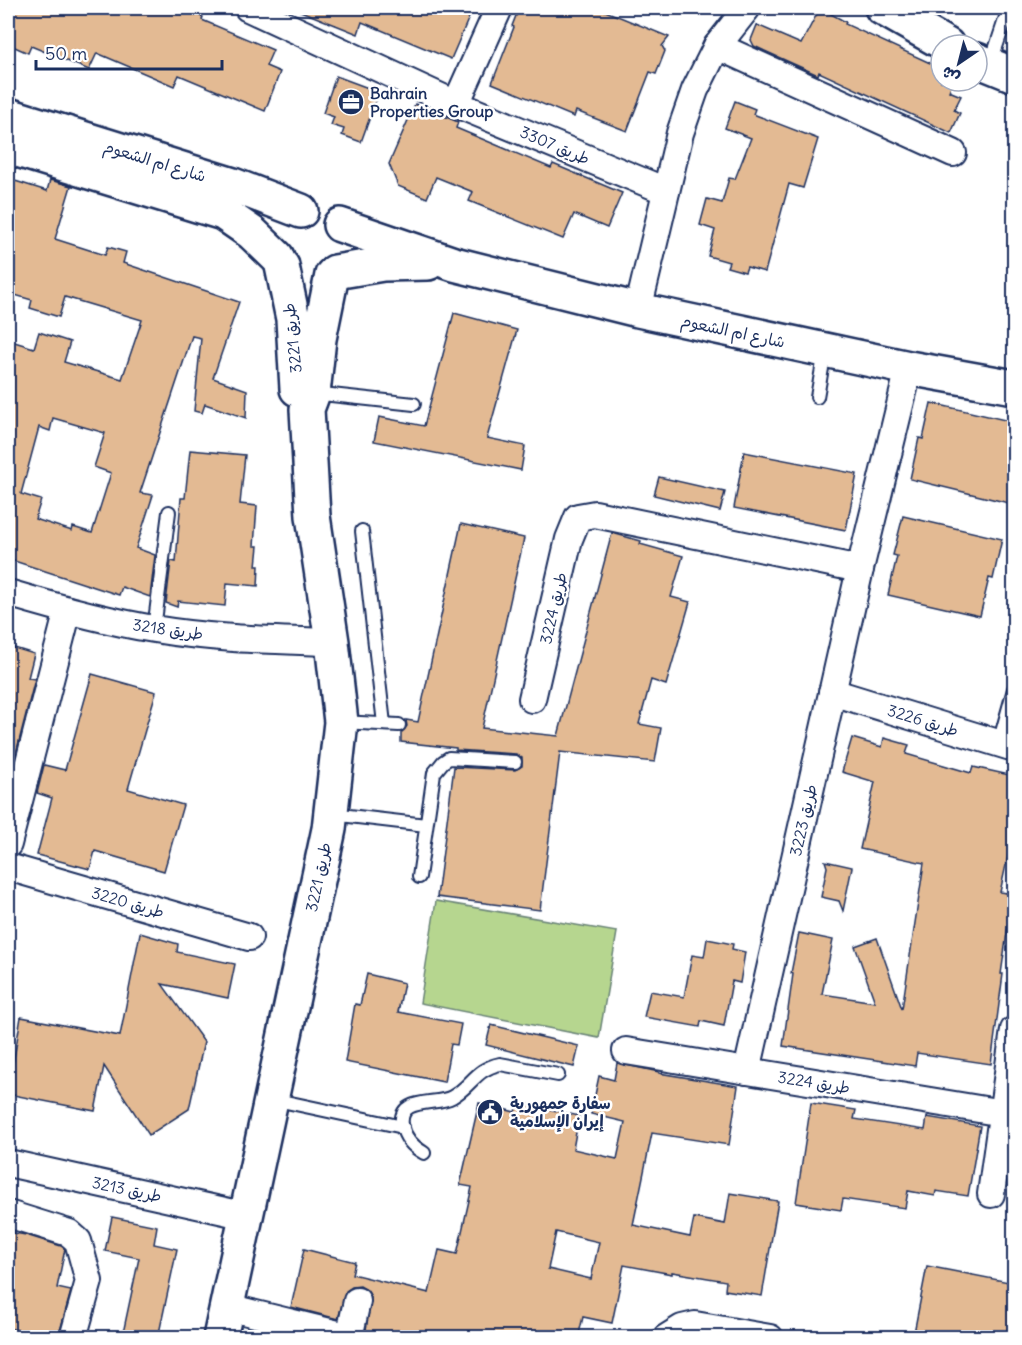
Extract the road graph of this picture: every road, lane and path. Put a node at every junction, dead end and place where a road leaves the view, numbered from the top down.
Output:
1 (248, 8) edge
2 (499, 8) edge
3 (747, 8) edge
4 (882, 8) edge
5 (1009, 8) edge
6 (929, 35) edge
7 (717, 46) junction
8 (994, 67) edge
9 (456, 104) junction
10 (8, 115) edge
11 (8, 147) edge
12 (952, 153) dead end
13 (666, 191) junction
14 (301, 211) junction
15 (340, 225) junction
16 (279, 261) junction
17 (454, 264) junction
18 (333, 274) junction
19 (638, 310) junction
20 (825, 351) junction
21 (909, 368) junction
22 (1014, 387) edge
23 (817, 397) dead end
24 (310, 401) junction
25 (414, 404) dead end
26 (169, 512) dead end
27 (362, 531) dead end
28 (860, 569) junction
29 (8, 593) edge
30 (68, 610) junction
31 (154, 629) junction
32 (332, 642) junction
33 (1014, 689) edge
34 (832, 692) junction
35 (532, 699) dead end
36 (341, 722) junction
37 (384, 724) junction
38 (399, 725) dead end
39 (1007, 745) edge
40 (516, 762) dead end
41 (331, 814) junction
42 (426, 825) junction
43 (8, 844) edge
44 (8, 867) edge
45 (419, 877) dead end
46 (249, 937) dead end
47 (1014, 1030) edge
48 (626, 1050) dead end
49 (747, 1071) junction
50 (558, 1075) dead end
51 (270, 1099) junction
52 (1002, 1113) junction
53 (403, 1127) junction
54 (424, 1153) dead end
55 (8, 1163) edge
56 (991, 1194) dead end
57 (8, 1214) edge
58 (247, 1216) junction
59 (357, 1301) dead end
60 (223, 1322) edge
61 (350, 1337) edge
62 (73, 1338) edge
63 (666, 1338) edge
64 (770, 1338) edge

1 - 9 street, طريق 3307
2 - 9 street
3 - 7 street
4 - 6 street
5 - 8 lane
7 - 12 street
7 - 13 street
9 - 13 street, طريق 3307
10 - 14 street, شارع ام الشعوم
11 - 16 street, شارع ام الشعوم
13 - 19 street
14 - 15 street
14 - 16 street
15 - 17 street, شارع ام الشعوم
15 - 18 street
16 - 18 street
16 - 24 street, طريق 3221
17 - 18 street, شارع ام الشعوم
17 - 19 street, شارع ام الشعوم
18 - 24 street, طريق 3221
19 - 20 street, شارع ام الشعوم
20 - 21 street, شارع ام الشعوم
20 - 23 lane
21 - 22 street, شارع ام الشعوم
21 - 28 street, طريق 3223
24 - 25 lane
24 - 32 street, طريق 3221
26 - 31 lane
27 - 37 lane
28 - 34 street, طريق 3223
28 - 35 street, طريق 3224
29 - 30 street, طريق 3218
30 - 31 street, طريق 3218
30 - 43 street
31 - 32 street, طريق 3218
32 - 36 street, طريق 3221
33 - 39 lane
34 - 39 street, طريق 3226
34 - 49 street, طريق 3223
36 - 37 lane
36 - 41 street, طريق 3221
37 - 38 lane
40 - 42 lane
41 - 42 lane
41 - 51 street, طريق 3221
42 - 45 lane
44 - 46 street, طريق 3220
47 - 52 street
48 - 49 street, طريق 3224
49 - 52 street, طريق 3224
50 - 53 lane
51 - 53 lane
51 - 58 street, طريق 3221
52 - 56 street
53 - 54 lane
55 - 58 street, طريق 3213
57 - 62 street
58 - 60 street, طريق 3221
59 - 61 street
60 - 61 street
63 - 64 street

